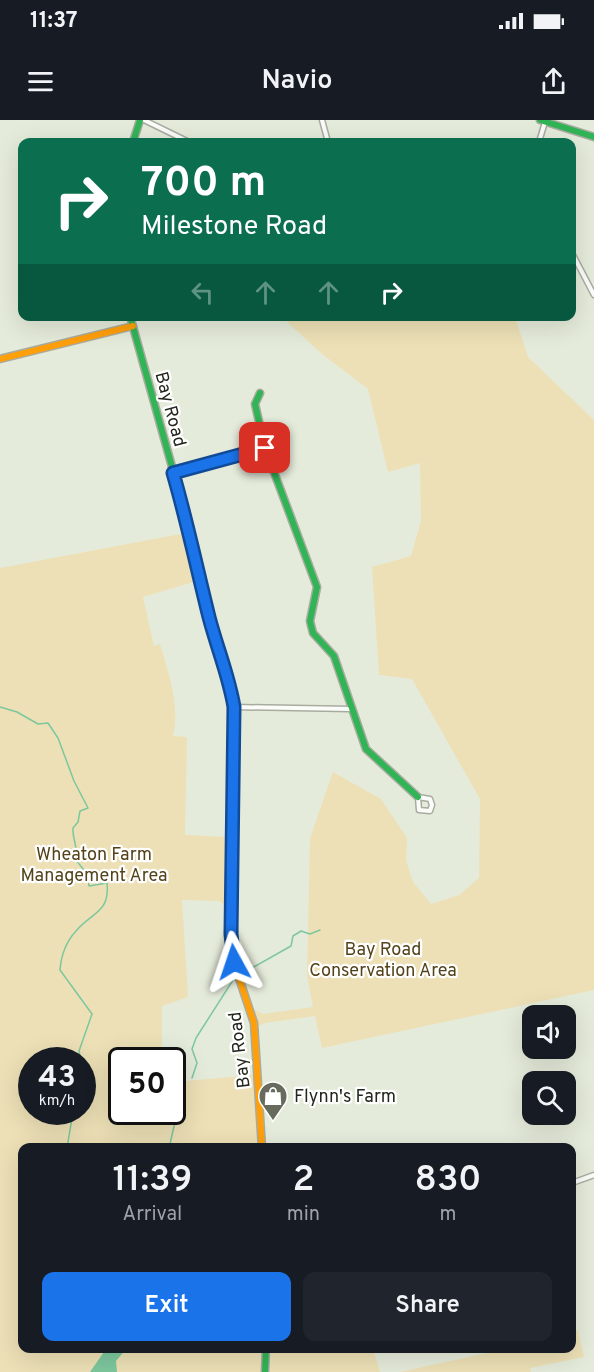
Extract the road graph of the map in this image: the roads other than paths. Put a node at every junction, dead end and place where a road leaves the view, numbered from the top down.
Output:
1 (142, 120) edge
2 (322, 120) edge
3 (543, 121) edge
4 (594, 137) edge
5 (135, 138) edge
6 (180, 138) edge
7 (327, 138) edge
8 (540, 138) edge
9 (576, 261) edge
10 (594, 295) edge
11 (132, 321) edge
12 (133, 326) junction
13 (0, 359) edge
14 (260, 393) dead end
15 (265, 448) junction
16 (173, 473) junction
17 (234, 707) junction
18 (351, 710) junction
19 (418, 797) junction
20 (262, 1143) edge
21 (594, 1175) edge
22 (576, 1182) edge
23 (266, 1353) edge
24 (265, 1372) edge

1 - 5 main road
1 - 6 street
2 - 7 street
3 - 4 main road
3 - 8 street
9 - 10 street
11 - 12 main road, Bay Road
12 - 13 main road
12 - 16 main road, Bay Road
14 - 15 main road
15 - 16 street
15 - 18 main road
16 - 17 main road, Bay Road
17 - 18 street
17 - 20 main road, Bay Road
18 - 19 main road
19 - 19 street
21 - 22 street
23 - 24 main road

